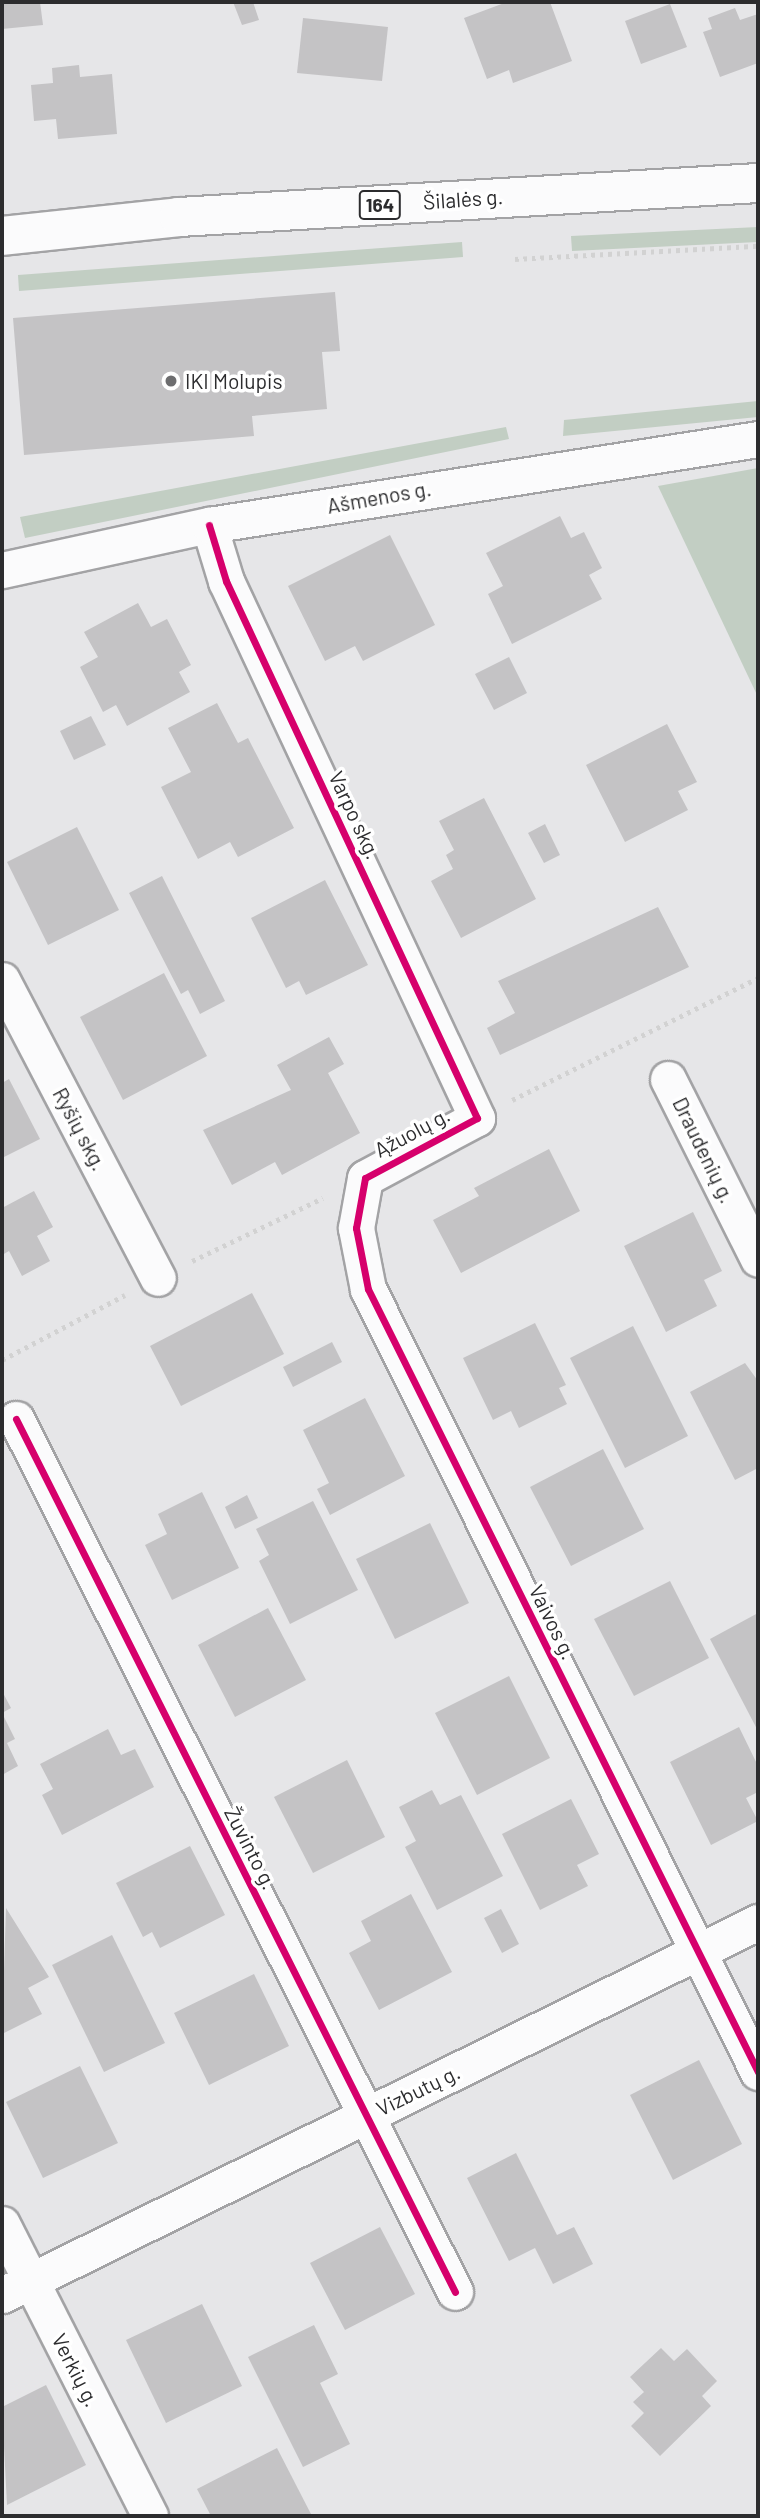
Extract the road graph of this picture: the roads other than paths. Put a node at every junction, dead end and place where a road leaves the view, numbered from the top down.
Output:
1 (758, 183) edge
2 (2, 236) edge
3 (758, 439) edge
4 (208, 525) junction
5 (2, 570) edge
6 (2, 980) edge
7 (668, 1079) dead end
8 (477, 1118) joint
9 (365, 1178) joint
10 (758, 1259) edge
11 (158, 1278) dead end
12 (16, 1419) dead end
13 (758, 1922) edge
14 (698, 1952) junction
15 (758, 2071) edge
16 (365, 2115) junction
17 (2, 2224) edge
18 (16, 2287) edge
19 (455, 2292) dead end
20 (149, 2516) edge

1 - 2 main road, Šilalės g. / 164
3 - 4 street, Ašmenos g.
4 - 5 street, Ašmenos g.
4 - 8 street, Varpo skg.
6 - 11 street, Ryšių skg.
7 - 10 street, Draudenių g.
8 - 9 street, Ąžuolų g.
9 - 14 street, Vaivos g.
12 - 16 street, Žuvinto g.
13 - 14 street, Vizbutų g.
14 - 15 street, Vaivos g.
14 - 16 street, Vizbutų g.
16 - 18 street, Vizbutų g.
16 - 19 street, Žuvinto g.
17 - 18 street, Verkių g.
18 - 20 street, Verkių g.

